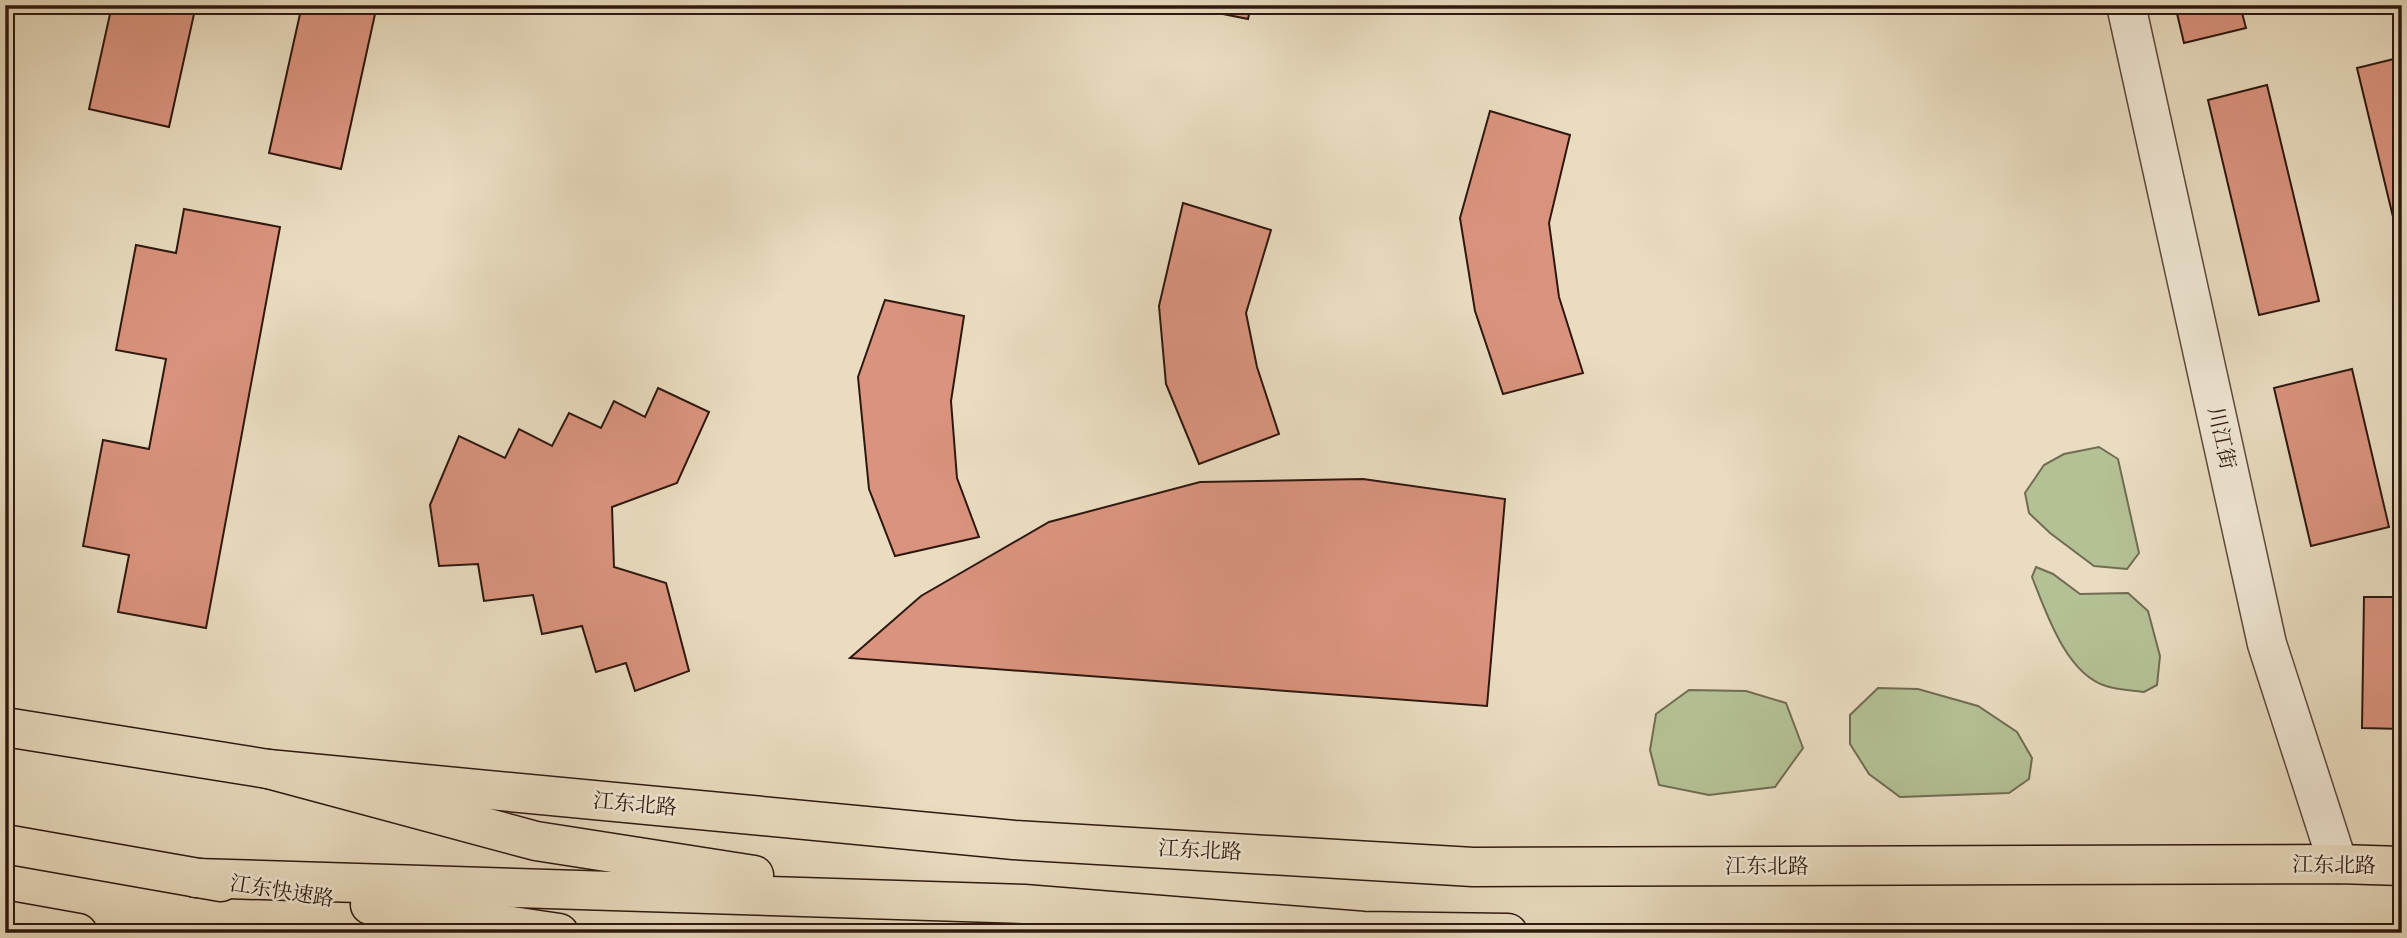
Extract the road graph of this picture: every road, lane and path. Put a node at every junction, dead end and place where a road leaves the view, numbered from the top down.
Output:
1 (2126, 5) edge
2 (5, 727) edge
3 (268, 769) junction
4 (5, 844) edge
5 (2338, 864) junction
6 (2402, 866) edge
7 (196, 878) junction
8 (1024, 904) junction
9 (5, 920) edge
10 (78, 933) edge
11 (559, 933) edge
12 (1508, 933) edge

1 - 5 street, 川江街
2 - 3 main road, 江东北路
3 - 5 main road, 江东北路
3 - 8 main road
4 - 7 main road, 江东快速路
5 - 6 main road, 江东北路
7 - 8 main road
7 - 11 main road, 江东快速路
8 - 12 main road
9 - 10 main road

